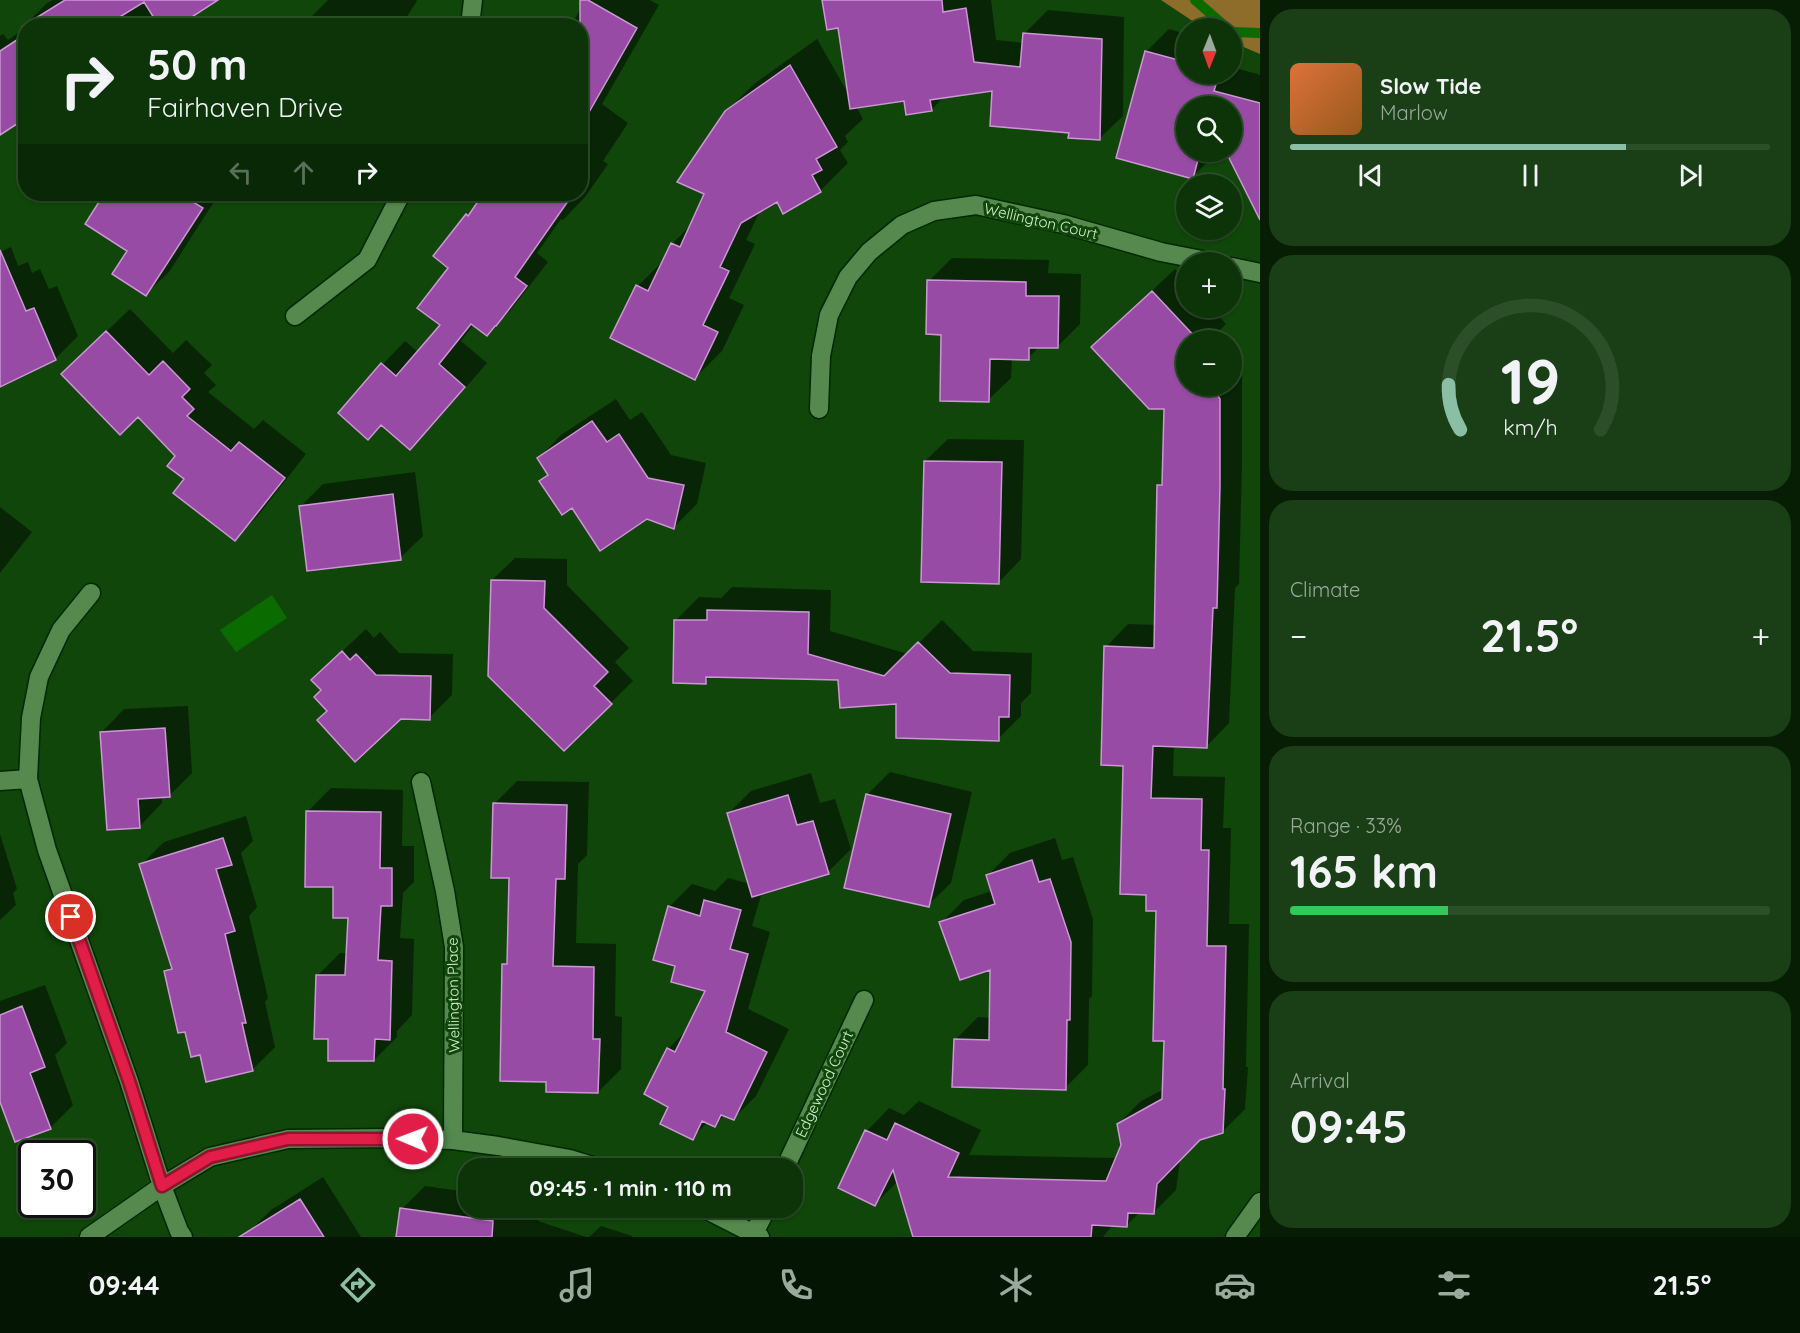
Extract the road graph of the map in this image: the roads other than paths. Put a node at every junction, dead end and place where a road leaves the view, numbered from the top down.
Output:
1 (473, 0) edge
2 (471, 18) edge
3 (397, 201) edge
4 (1176, 255) edge
5 (1242, 269) edge
6 (1260, 273) edge
7 (295, 315) dead end
8 (819, 409) dead end
9 (91, 593) dead end
10 (28, 779) junction
11 (0, 781) edge
12 (421, 782) dead end
13 (864, 1000) dead end
14 (453, 1140) junction
15 (564, 1158) edge
16 (790, 1158) edge
17 (162, 1186) junction
18 (1260, 1202) edge
19 (723, 1218) edge
20 (763, 1218) edge
21 (757, 1235) edge
22 (89, 1237) edge
23 (183, 1237) edge
24 (1235, 1237) edge

1 - 2 street
3 - 7 street
4 - 8 street, Wellington Court
5 - 6 street
9 - 10 street
10 - 11 street
10 - 17 street
12 - 14 street, Wellington Place
13 - 16 street, Edgewood Court
14 - 15 street
14 - 17 street
17 - 22 street
17 - 23 street
18 - 24 street
19 - 21 street
20 - 21 street

